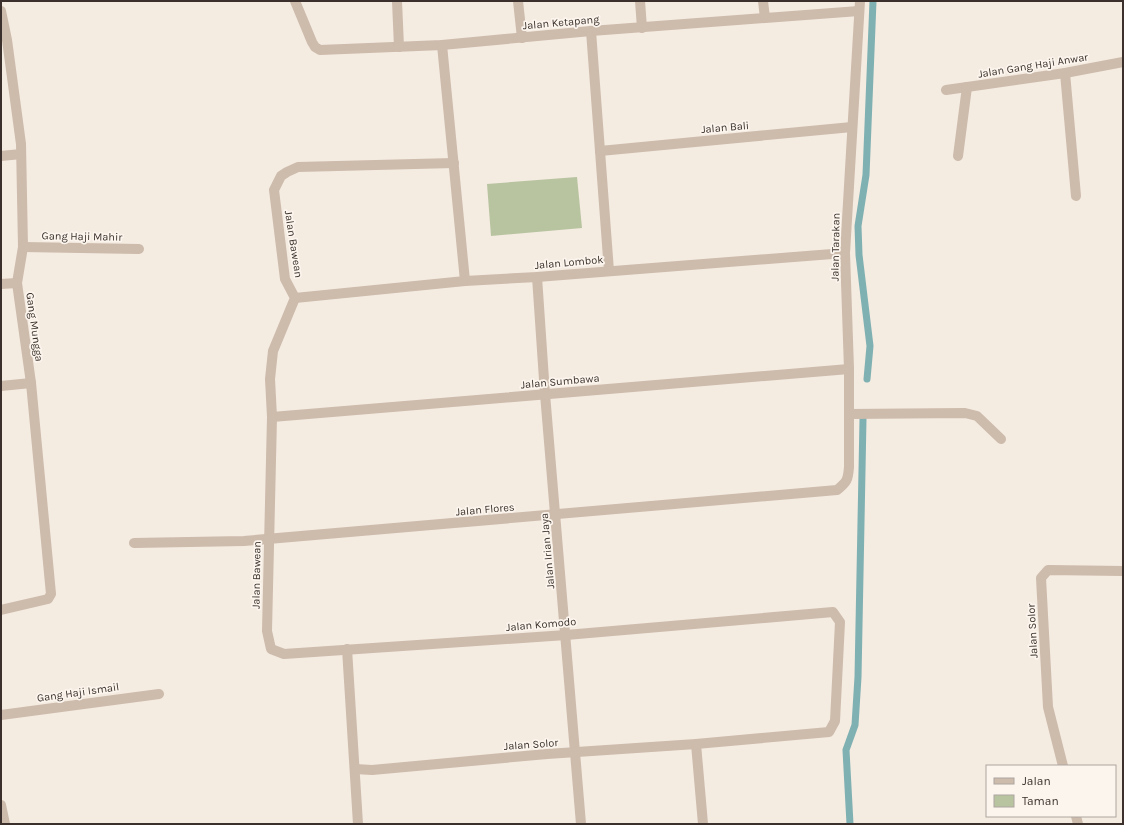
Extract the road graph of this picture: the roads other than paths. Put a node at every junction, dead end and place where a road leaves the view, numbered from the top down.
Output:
1 (295, 1) edge
2 (397, 1) edge
3 (518, 1) edge
4 (640, 1) edge
5 (763, 1) edge
6 (859, 6) edge
7 (1, 11) edge
8 (764, 18) junction
9 (642, 28) junction
10 (591, 32) junction
11 (522, 38) junction
12 (442, 45) junction
13 (399, 47) junction
14 (1123, 62) edge
15 (1065, 73) junction
16 (967, 87) junction
17 (946, 90) dead end
18 (852, 127) junction
19 (600, 151) junction
20 (21, 154) junction
21 (1, 156) edge
22 (958, 156) dead end
23 (454, 163) junction
24 (1076, 196) dead end
25 (23, 247) junction
26 (139, 249) dead end
27 (845, 253) junction
28 (609, 270) junction
29 (537, 277) junction
30 (465, 280) junction
31 (17, 283) junction
32 (1, 284) edge
33 (295, 298) junction
34 (849, 369) junction
35 (31, 384) junction
36 (1, 386) edge
37 (545, 394) junction
38 (849, 414) junction
39 (272, 417) junction
40 (1001, 439) dead end
41 (837, 490) joint
42 (556, 515) junction
43 (268, 539) junction
44 (134, 543) dead end
45 (1123, 571) edge
46 (1, 610) edge
47 (267, 631) joint
48 (566, 635) junction
49 (346, 649) junction
50 (159, 694) dead end
51 (1, 715) edge
52 (829, 732) joint
53 (696, 744) junction
54 (576, 753) junction
55 (1063, 765) edge
56 (355, 769) junction
57 (1, 805) edge
58 (5, 824) edge
59 (358, 824) edge
60 (581, 824) edge
61 (703, 824) edge

1 - 13 street, Jalan Ketapang
2 - 13 street
3 - 11 street
4 - 9 street
5 - 8 street
6 - 8 street, Jalan Ketapang
6 - 18 street, Jalan Tarakan
7 - 20 street, Gang Mungga
8 - 9 street, Jalan Ketapang
9 - 10 street, Jalan Ketapang
10 - 11 street, Jalan Ketapang
10 - 19 street
11 - 12 street, Jalan Ketapang
12 - 13 street, Jalan Ketapang
12 - 23 street
14 - 15 street, Jalan Gang Haji Anwar
15 - 16 street, Jalan Gang Haji Anwar
15 - 24 street
16 - 17 street, Jalan Gang Haji Anwar
16 - 22 street
18 - 19 street, Jalan Bali
18 - 27 street, Jalan Tarakan
19 - 28 street
20 - 21 street
20 - 25 street, Gang Mungga
23 - 30 street
23 - 33 street, Jalan Bawean
25 - 26 street, Gang Haji Mahir
25 - 31 street, Gang Mungga
27 - 28 street, Jalan Lombok
27 - 34 street, Jalan Tarakan
28 - 29 street, Jalan Lombok
29 - 30 street, Jalan Lombok
29 - 37 street, Jalan Irian Jaya
30 - 33 street, Jalan Lombok
31 - 32 street
31 - 35 street, Gang Mungga
33 - 39 street, Jalan Bawean
34 - 37 street, Jalan Sumbawa
34 - 38 street, Jalan Tarakan
35 - 36 street
35 - 46 street, Gang Mungga
37 - 39 street, Jalan Sumbawa
37 - 42 street, Jalan Irian Jaya
38 - 40 street
38 - 41 street, Jalan Tarakan
39 - 43 street, Jalan Bawean
41 - 42 street, Jalan Flores
42 - 43 street, Jalan Flores
42 - 48 street, Jalan Irian Jaya
43 - 44 street, Jalan Flores
43 - 47 street, Jalan Bawean
45 - 55 street, Jalan Solor
47 - 49 street, Jalan Komodo
48 - 49 street, Jalan Komodo
48 - 52 street, Jalan Komodo
48 - 54 street, Jalan Irian Jaya
49 - 56 street
50 - 51 street, Gang Haji Ismail
52 - 53 street, Jalan Solor
53 - 54 street, Jalan Solor
53 - 61 street
54 - 56 street, Jalan Solor
54 - 60 street, Jalan Irian Jaya
56 - 59 street
57 - 58 street

